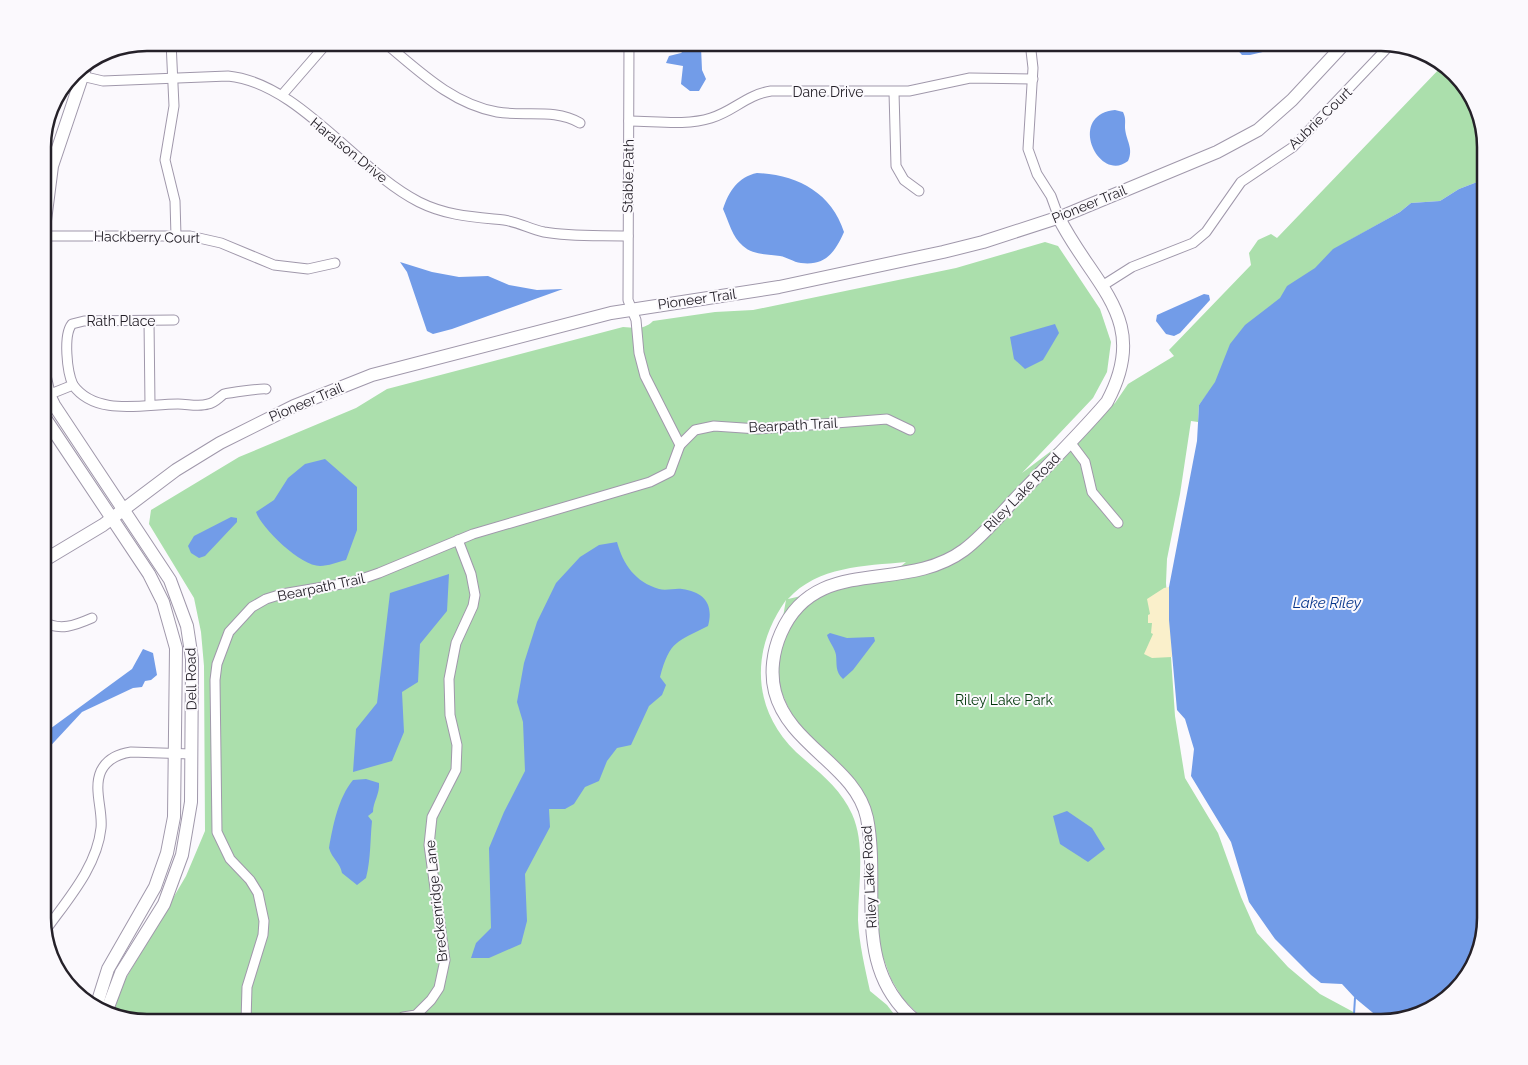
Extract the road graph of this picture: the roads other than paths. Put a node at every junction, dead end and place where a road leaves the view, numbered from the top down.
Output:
1 (171, 51) edge
2 (320, 51) edge
3 (395, 51) edge
4 (629, 51) edge
5 (1032, 51) edge
6 (1337, 51) edge
7 (1385, 51) edge
8 (86, 74) edge
9 (1032, 79) junction
10 (173, 80) junction
11 (77, 82) edge
12 (894, 92) junction
13 (282, 95) junction
14 (629, 121) junction
15 (580, 123) dead end
16 (51, 174) edge
17 (919, 191) dead end
18 (1058, 218) junction
19 (51, 236) edge
20 (176, 236) junction
21 (628, 236) junction
22 (335, 263) dead end
23 (1102, 286) junction
24 (632, 309) junction
25 (174, 320) dead end
26 (149, 321) junction
27 (73, 384) junction
28 (266, 388) dead end
29 (51, 394) edge
30 (51, 403) edge
31 (150, 406) junction
32 (51, 428) edge
33 (910, 430) dead end
34 (1070, 442) junction
35 (680, 446) junction
36 (125, 510) junction
37 (112, 519) junction
38 (1118, 523) dead end
39 (458, 540) junction
40 (51, 557) edge
41 (92, 618) dead end
42 (51, 624) edge
43 (176, 754) junction
44 (191, 754) junction
45 (51, 922) edge
46 (98, 1000) edge
47 (109, 1006) edge
48 (246, 1014) edge
49 (417, 1014) edge
50 (909, 1014) edge

1 - 10 street
2 - 13 street
3 - 15 street
4 - 14 street, Stable Path
5 - 9 street, Riley Lake Road
6 - 18 main road, Pioneer Trail
7 - 23 street, Aubrie Court
8 - 10 street, Haralson Drive
9 - 12 street, Dane Drive
9 - 18 street, Riley Lake Road
10 - 13 street, Haralson Drive
10 - 20 street
11 - 16 main road
12 - 14 street, Dane Drive
12 - 17 street
13 - 21 street, Haralson Drive
14 - 21 street, Stable Path
18 - 23 main road, Riley Lake Road
18 - 24 main road, Pioneer Trail
19 - 20 street, Hackberry Court
20 - 22 street, Hackberry Court
21 - 24 street, Stable Path
23 - 34 main road, Riley Lake Road
24 - 35 street
24 - 36 main road, Pioneer Trail
25 - 26 street, Rath Place
26 - 27 street, Rath Place
26 - 31 street
27 - 29 street
27 - 31 street
28 - 31 street
30 - 36 main road, Dell Road
32 - 37 main road, Dell Road
33 - 35 street, Bearpath Trail
34 - 38 street, Riley Lake Road
34 - 50 main road, Riley Lake Road
35 - 39 street, Bearpath Trail
36 - 37 main road, Pioneer Trail
36 - 44 main road, Dell Road
37 - 40 main road, Pioneer Trail
37 - 43 main road, Dell Road
39 - 48 street, Bearpath Trail
39 - 49 street, Breckenridge Lane
41 - 42 street
43 - 44 street
43 - 45 street
43 - 46 main road, Dell Road
44 - 47 main road, Dell Road

